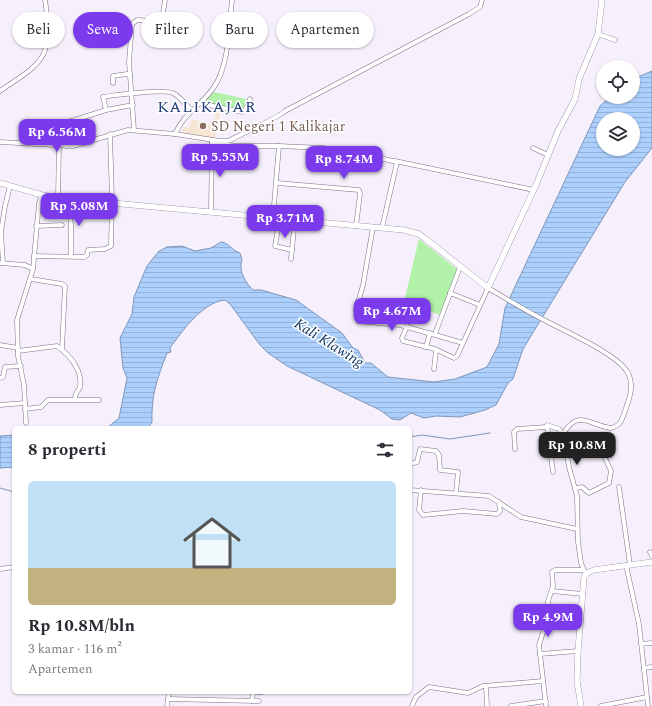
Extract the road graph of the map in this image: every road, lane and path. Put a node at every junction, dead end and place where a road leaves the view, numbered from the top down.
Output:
1 (45, 0) edge
2 (165, 0) edge
3 (232, 0) edge
4 (482, 0) edge
5 (602, 0) edge
6 (598, 34) junction
7 (615, 40) dead end
8 (130, 76) junction
9 (113, 83) dead end
10 (0, 91) edge
11 (132, 94) junction
12 (250, 99) dead end
13 (199, 103) junction
14 (133, 105) junction
15 (106, 110) junction
16 (191, 110) junction
17 (134, 130) junction
18 (175, 134) junction
19 (110, 135) junction
20 (0, 142) edge
21 (212, 142) junction
22 (59, 146) junction
23 (66, 146) junction
24 (279, 146) junction
25 (533, 148) dead end
26 (548, 155) junction
27 (396, 161) junction
28 (0, 183) edge
29 (277, 183) junction
30 (10, 186) junction
31 (534, 190) junction
32 (42, 195) junction
33 (58, 197) junction
34 (68, 199) junction
35 (112, 203) junction
36 (211, 212) junction
37 (277, 217) junction
38 (295, 219) junction
39 (62, 225) dead end
40 (36, 226) junction
41 (356, 226) junction
42 (373, 227) junction
43 (382, 228) junction
44 (292, 250) junction
45 (34, 256) junction
46 (71, 256) junction
47 (291, 259) dead end
48 (2, 263) edge
49 (460, 267) junction
50 (33, 269) junction
51 (31, 279) junction
52 (488, 288) junction
53 (450, 293) junction
54 (480, 304) junction
55 (407, 326) junction
56 (433, 334) junction
57 (463, 343) junction
58 (0, 345) edge
59 (426, 347) junction
60 (18, 349) junction
61 (62, 349) junction
62 (436, 350) junction
63 (21, 366) junction
64 (434, 369) dead end
65 (0, 378) edge
66 (76, 398) junction
67 (99, 400) dead end
68 (24, 403) junction
69 (0, 406) edge
70 (25, 408) junction
71 (26, 422) dead end
72 (546, 427) junction
73 (563, 434) junction
74 (515, 449) dead end
75 (605, 458) dead end
76 (412, 463) edge
77 (553, 472) dead end
78 (619, 487) dead end
79 (576, 488) junction
80 (412, 490) edge
81 (421, 490) junction
82 (456, 493) junction
83 (498, 502) junction
84 (577, 529) junction
85 (652, 562) edge
86 (628, 565) junction
87 (12, 567) edge
88 (0, 569) edge
89 (584, 572) junction
90 (552, 591) junction
91 (583, 594) junction
92 (652, 643) edge
93 (642, 644) junction
94 (578, 651) junction
95 (540, 654) junction
96 (652, 667) edge
97 (644, 668) junction
98 (543, 681) junction
99 (486, 686) junction
100 (169, 694) edge
101 (253, 694) edge
102 (647, 697) junction
103 (168, 699) junction
104 (630, 700) junction
105 (252, 701) junction
106 (259, 701) dead end
107 (546, 704) edge
108 (522, 705) edge
109 (606, 705) edge
110 (167, 706) edge
111 (412, 706) edge
112 (487, 706) edge
113 (511, 706) edge
114 (581, 706) edge
115 (601, 706) edge
116 (629, 706) edge
117 (648, 706) edge

1 - 10 street
2 - 8 street
3 - 13 street
4 - 21 street
5 - 6 street
6 - 7 street
6 - 26 street
8 - 9 street
8 - 11 street
11 - 14 street
11 - 15 street
11 - 16 street
12 - 13 street
13 - 16 street
14 - 15 street
14 - 17 street
15 - 23 street
16 - 18 street
17 - 18 street
17 - 19 street
18 - 21 street
19 - 23 street
19 - 35 street
20 - 22 street
21 - 24 street
21 - 36 street
22 - 23 street
22 - 33 street
24 - 27 street
24 - 29 street
25 - 26 street
26 - 31 street
27 - 31 street
27 - 43 street
28 - 30 street
29 - 37 street
29 - 41 street
30 - 32 street
30 - 48 street
31 - 52 street
32 - 33 street
32 - 40 street
33 - 34 street
34 - 35 street
34 - 46 street
35 - 36 street
35 - 46 street
36 - 37 street
37 - 38 street
37 - 44 street
38 - 41 street
38 - 44 street
39 - 40 street
40 - 45 street
41 - 42 street
42 - 43 street
42 - 55 street
43 - 49 street
44 - 47 street
45 - 46 street
45 - 50 street
48 - 50 street
49 - 52 street
49 - 53 street
50 - 51 street
51 - 60 street
51 - 61 street
52 - 54 street
52 - 73 street
53 - 54 street
53 - 56 street
54 - 57 street
55 - 56 street
55 - 59 street
56 - 57 street
56 - 59 street
57 - 62 street
58 - 60 street
59 - 62 street
60 - 61 street
60 - 63 street
61 - 66 street
62 - 64 street
63 - 65 street
63 - 68 street
66 - 67 street
66 - 70 street
68 - 69 street
68 - 70 street
70 - 71 street
72 - 73 street
72 - 74 street
72 - 77 street
73 - 79 street
75 - 79 street
76 - 82 street
78 - 86 street
79 - 84 street
80 - 81 street
81 - 82 street
81 - 83 street
82 - 83 street
83 - 84 street
84 - 89 street
85 - 86 street
86 - 89 street
86 - 93 street
87 - 88 street
89 - 90 street
89 - 91 street
90 - 91 street
90 - 95 street
91 - 94 street
92 - 93 street
93 - 97 street
94 - 95 street
94 - 114 street
95 - 98 street
96 - 97 street
97 - 102 street
98 - 99 street
98 - 107 street
99 - 111 street
99 - 112 street
100 - 103 street
101 - 105 street
102 - 104 street
102 - 117 street
103 - 105 street
103 - 110 street
104 - 109 street
104 - 116 street
105 - 106 street
107 - 108 street
108 - 113 street
109 - 115 street

